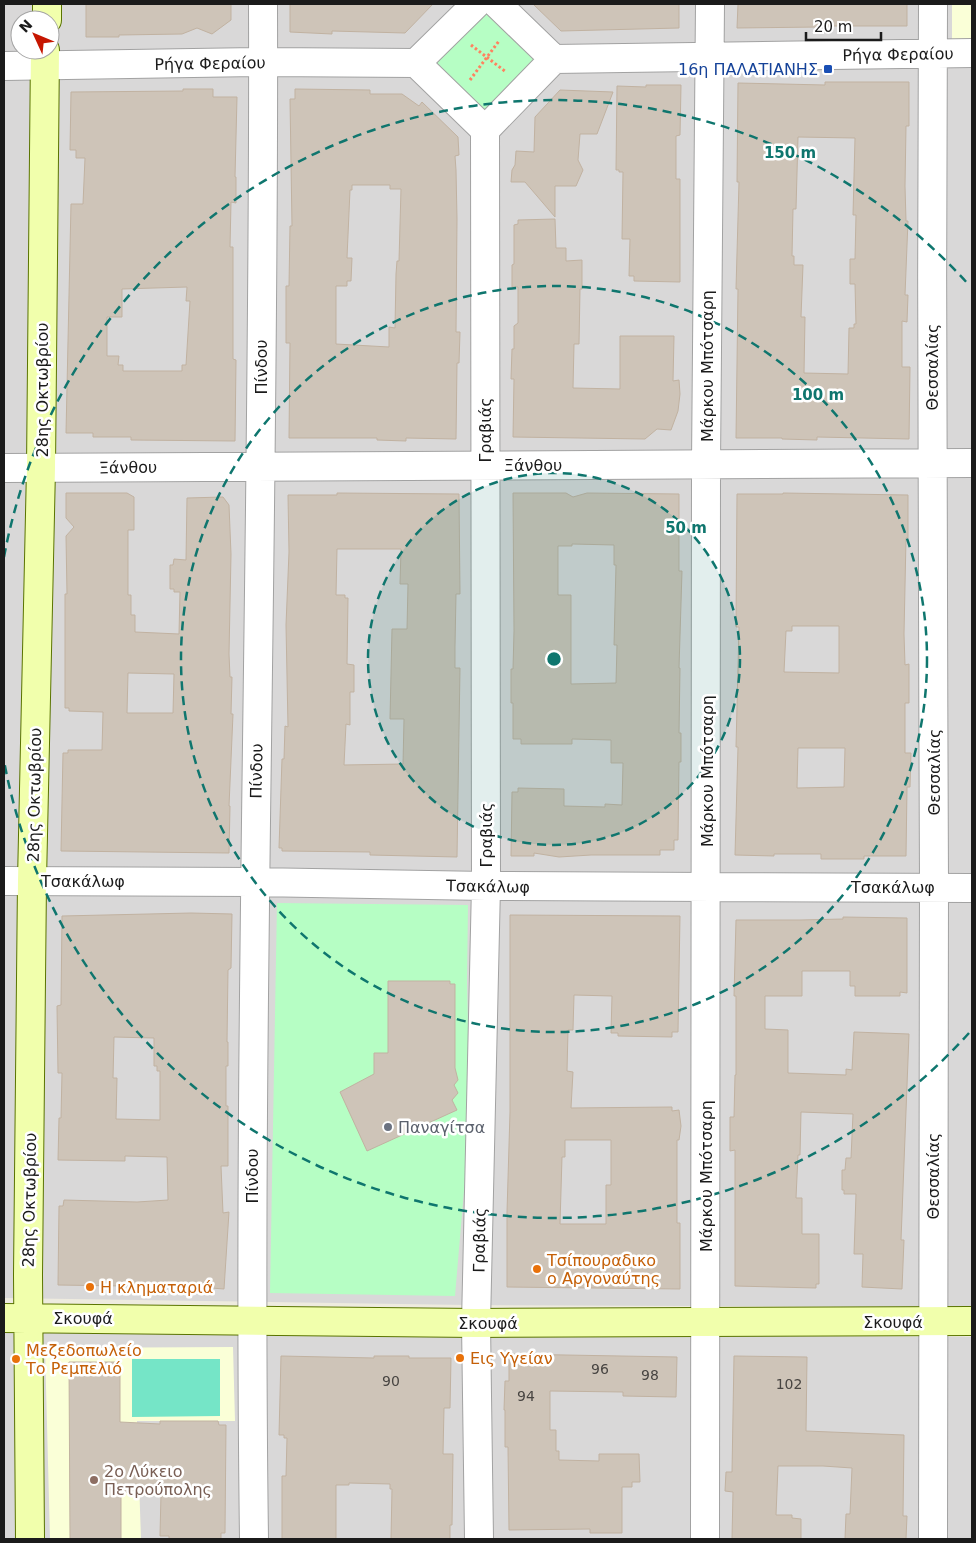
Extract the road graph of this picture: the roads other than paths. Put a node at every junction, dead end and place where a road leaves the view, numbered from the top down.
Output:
1 (263, 4) edge
2 (476, 4) edge
3 (710, 4) edge
4 (933, 4) edge
5 (506, 12) edge
6 (932, 54) junction
7 (972, 54) edge
8 (710, 57) junction
9 (60, 58) edge
10 (554, 59) junction
11 (35, 60) edge
12 (45, 60) edge
13 (263, 62) junction
14 (416, 63) junction
15 (4, 66) edge
16 (485, 130) junction
17 (931, 463) junction
18 (972, 463) edge
19 (706, 464) junction
20 (486, 465) junction
21 (260, 466) junction
22 (4, 468) edge
23 (41, 468) junction
24 (4, 881) edge
25 (32, 881) junction
26 (254, 882) junction
27 (486, 886) junction
28 (707, 886) junction
29 (934, 887) junction
30 (972, 888) edge
31 (16, 1318) edge
32 (252, 1320) junction
33 (705, 1321) junction
34 (972, 1321) edge
35 (932, 1322) junction
36 (476, 1323) junction
37 (30, 1539) edge
38 (254, 1539) edge
39 (479, 1539) edge
40 (705, 1539) edge
41 (933, 1539) edge

1 - 13 street, Πίνδου
2 - 14 street
3 - 8 street, Μάρκου Μπότσαρη
4 - 6 street, Θεσσαλίας
5 - 10 street
6 - 7 street, Ρήγα Φεραίου
6 - 8 street, Ρήγα Φεραίου
6 - 17 street, Θεσσαλίας
8 - 10 street, Ρήγα Φεραίου
8 - 19 street, Μάρκου Μπότσαρη
9 - 13 street, Ρήγα Φεραίου
10 - 16 street
11 - 15 street, Ρήγα Φεραίου
12 - 23 street, 28ης Οκτωβρίου
13 - 14 street, Ρήγα Φεραίου
13 - 21 street, Πίνδου
14 - 16 street
16 - 20 street, Γραβιάς
17 - 18 street, Ξάνθου
17 - 19 street, Ξάνθου
17 - 29 street, Θεσσαλίας
19 - 20 street, Ξάνθου
19 - 28 street, Μάρκου Μπότσαρη
20 - 21 street, Ξάνθου
20 - 27 street, Γραβιάς
21 - 23 street, Ξάνθου
21 - 26 street, Πίνδου
22 - 23 street, Ξάνθου
23 - 25 street, 28ης Οκτωβρίου
24 - 25 street, Τσακάλωφ
25 - 26 street, Τσακάλωφ
25 - 31 street, 28ης Οκτωβρίου
26 - 27 street, Τσακάλωφ
26 - 32 street, Πίνδου
27 - 28 street, Τσακάλωφ
27 - 36 street, Γραβιάς
28 - 29 street, Τσακάλωφ
28 - 33 street, Μάρκου Μπότσαρη
29 - 30 street, Τσακάλωφ
29 - 35 street, Θεσσαλίας
31 - 32 street, Σκουφά
31 - 37 street, 28ης Οκτωβρίου
32 - 36 street, Σκουφά
32 - 38 street, Πίνδου
33 - 35 street, Σκουφά
33 - 36 street, Σκουφά
33 - 40 street, Μάρκου Μπότσαρη
34 - 35 street, Σκουφά
35 - 41 street, Θεσσαλίας
36 - 39 street, Γραβιάς

